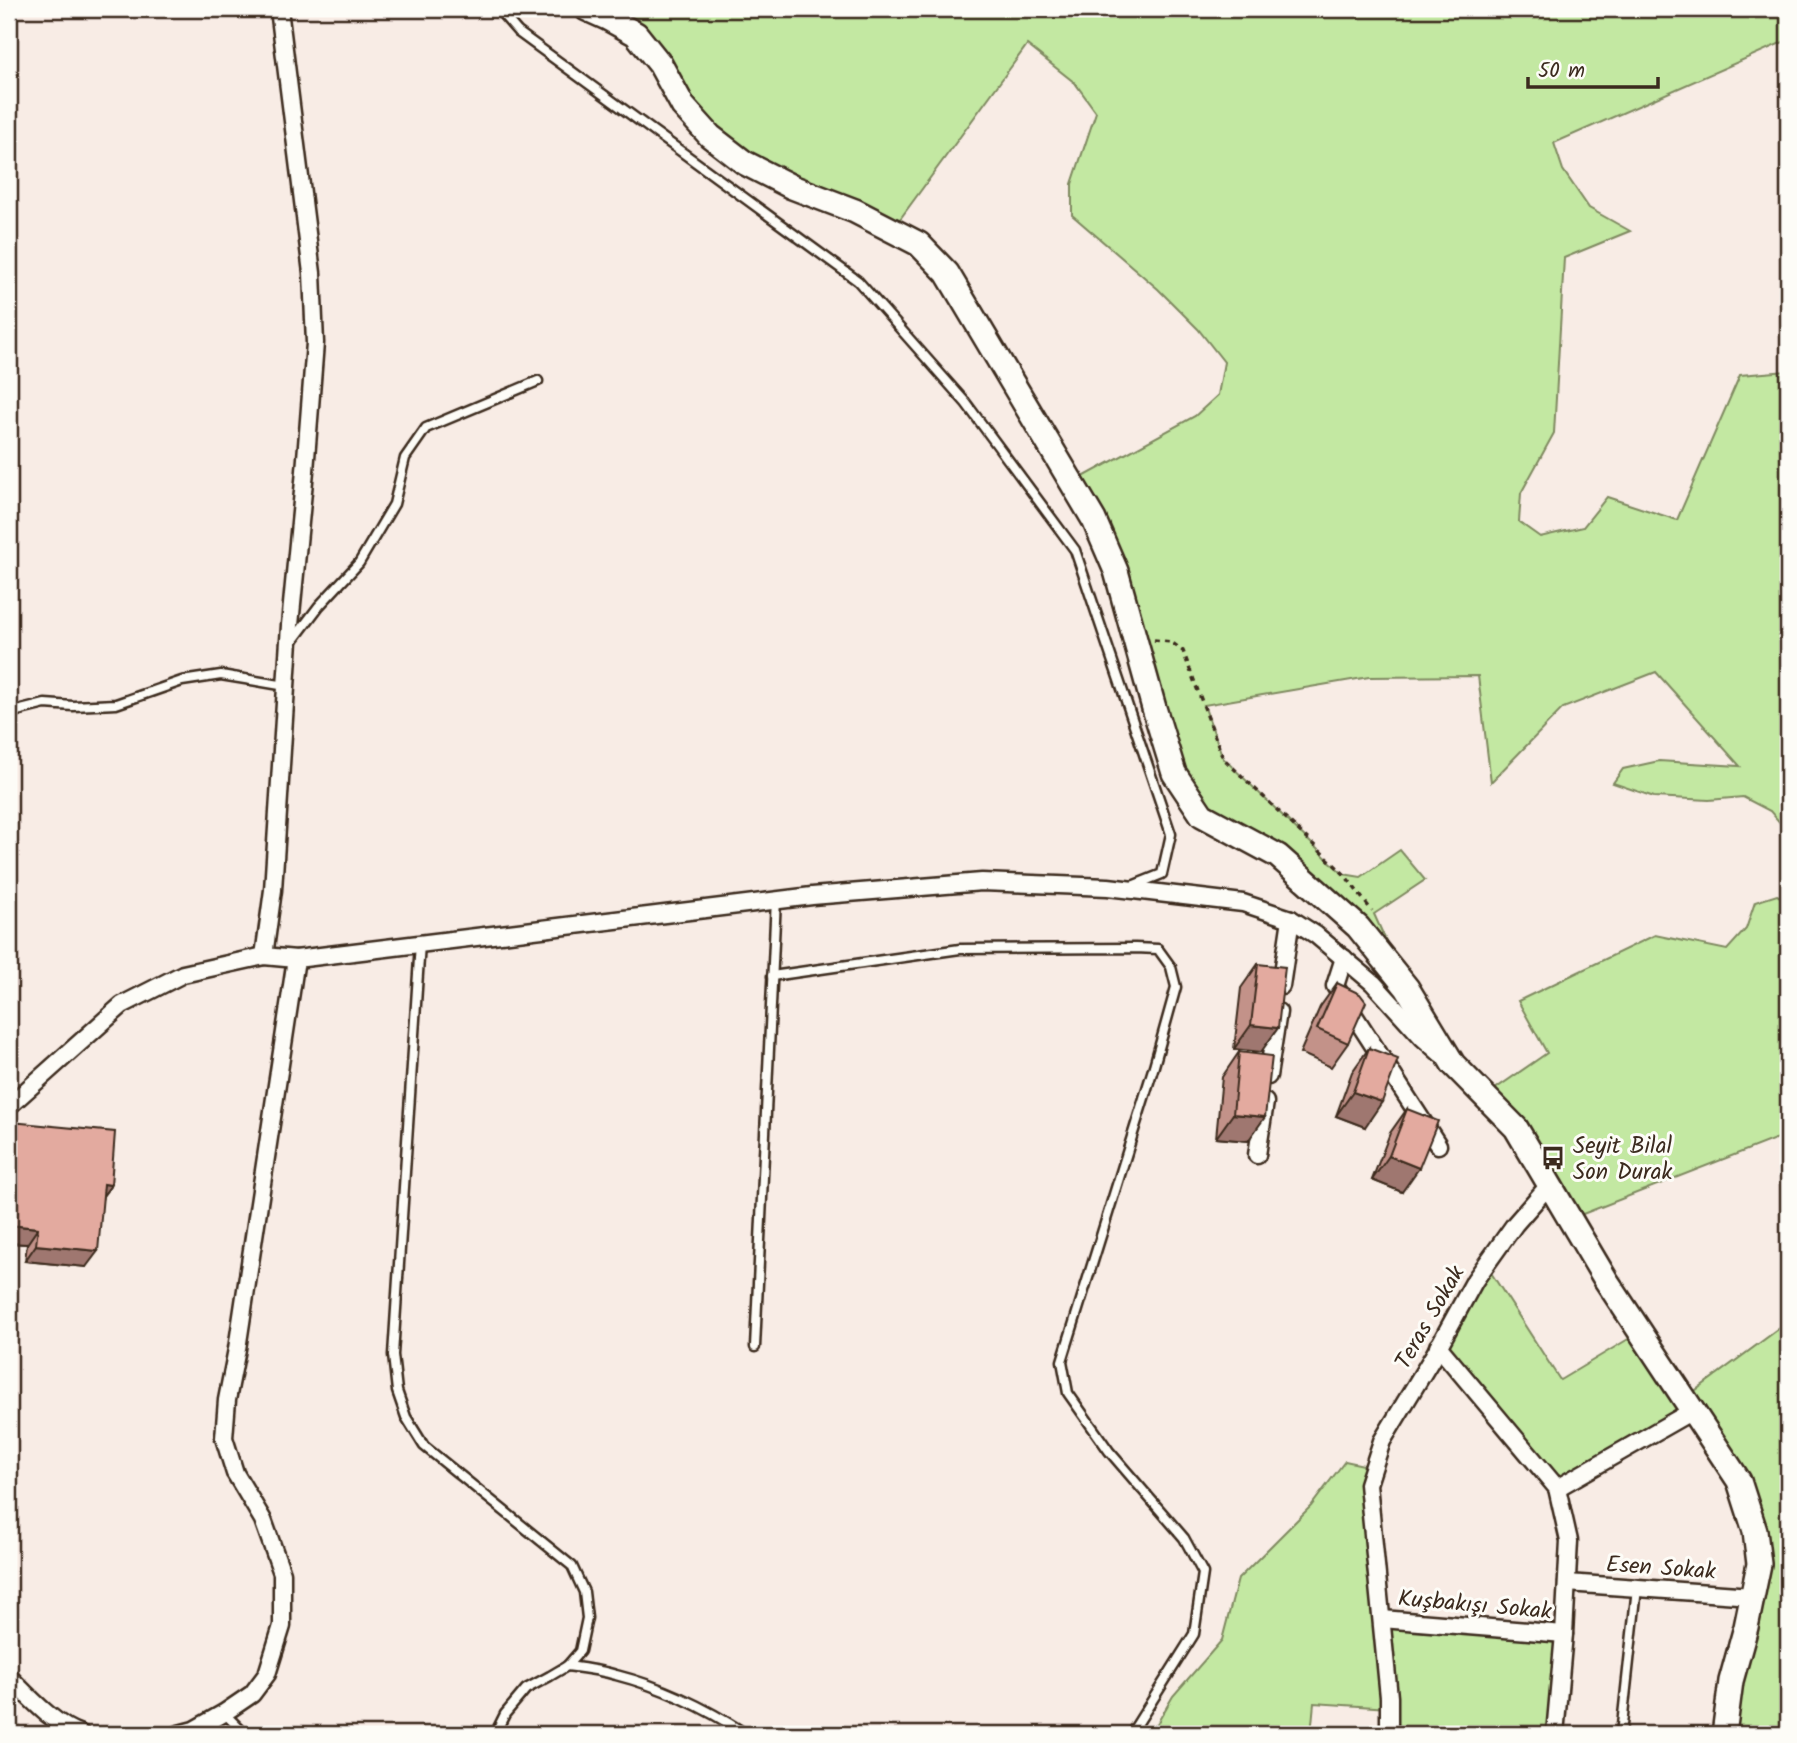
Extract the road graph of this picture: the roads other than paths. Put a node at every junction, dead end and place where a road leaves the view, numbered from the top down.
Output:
1 (279, 9) edge
2 (498, 9) edge
3 (587, 9) edge
4 (538, 381) dead end
5 (288, 646) junction
6 (286, 686) junction
7 (9, 717) edge
8 (1126, 889) junction
9 (776, 899) junction
10 (1291, 919) junction
11 (420, 943) junction
12 (264, 956) junction
13 (1344, 958) junction
14 (296, 959) junction
15 (772, 976) junction
16 (1453, 1064) junction
17 (9, 1106) edge
18 (1438, 1145) edge
19 (1257, 1155) dead end
20 (1549, 1185) junction
21 (1438, 1346) junction
22 (755, 1347) dead end
23 (1692, 1411) junction
24 (1557, 1488) junction
25 (1567, 1583) junction
26 (1637, 1588) junction
27 (1752, 1596) junction
28 (1382, 1619) junction
29 (1564, 1634) junction
30 (567, 1665) junction
31 (9, 1677) edge
32 (225, 1713) junction
33 (81, 1734) edge
34 (179, 1734) edge
35 (245, 1734) edge
36 (495, 1734) edge
37 (746, 1734) edge
38 (1131, 1734) edge
39 (1389, 1734) edge
40 (1555, 1734) edge
41 (1620, 1734) edge
42 (1724, 1734) edge

1 - 5 street
2 - 8 lane
3 - 16 street
4 - 5 lane
5 - 6 street
6 - 7 lane
6 - 12 street
8 - 9 street
8 - 10 street
9 - 11 street
9 - 15 lane
10 - 13 street
10 - 19 street
11 - 14 street
11 - 30 lane
12 - 14 street
12 - 17 street
13 - 16 street
13 - 18 street
14 - 32 street
15 - 22 lane
15 - 38 lane
16 - 20 street
20 - 21 street, Teras Sokak
20 - 23 street
21 - 24 street
21 - 28 street, Teras Sokak
23 - 24 street
23 - 27 street
24 - 25 street
25 - 26 street, Esen Sokak
25 - 29 street
26 - 27 street, Esen Sokak
26 - 41 lane
27 - 42 street
28 - 29 street, Kuşbakışı Sokak
28 - 39 street
29 - 40 street
30 - 36 lane
30 - 37 lane
31 - 33 street
32 - 34 street
32 - 35 lane

